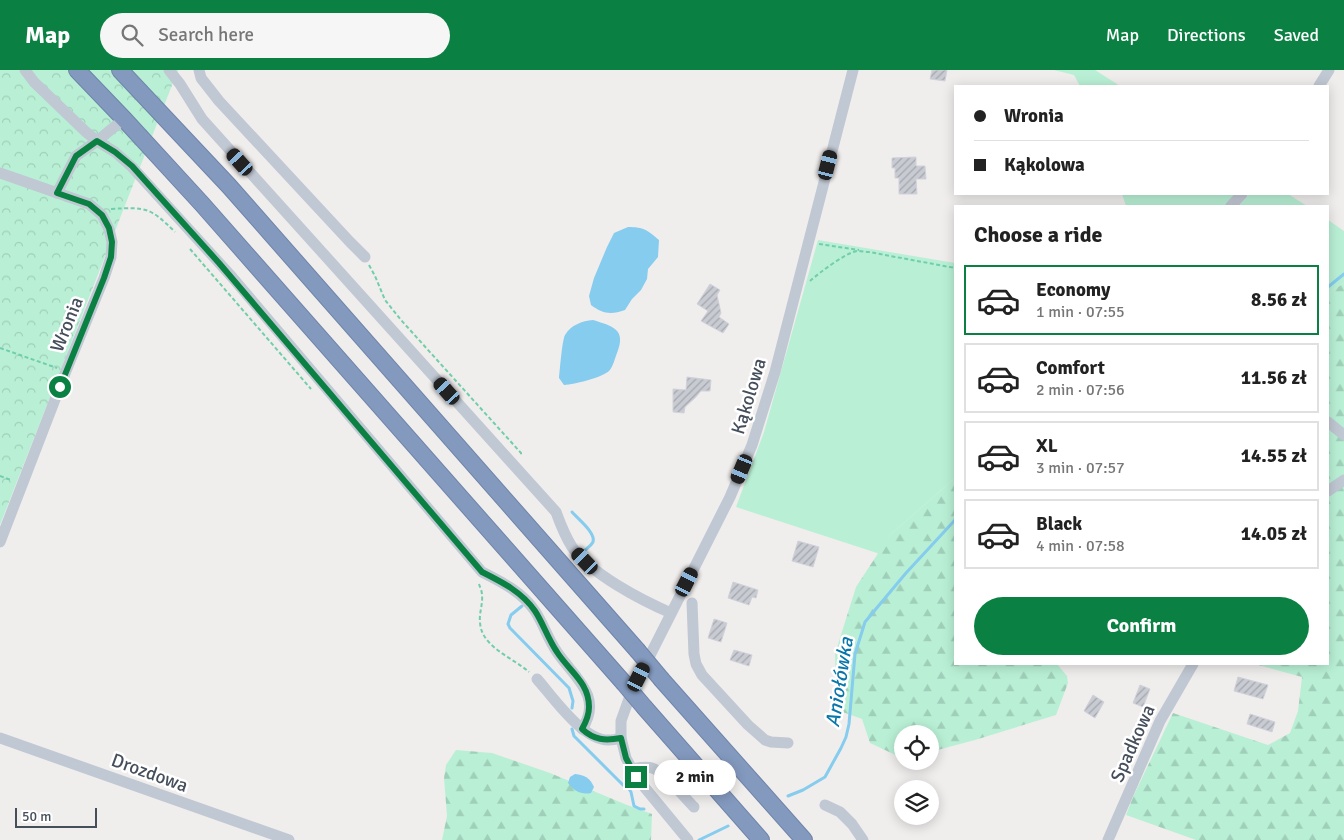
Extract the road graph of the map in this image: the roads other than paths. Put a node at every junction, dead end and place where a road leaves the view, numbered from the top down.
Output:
1 (25, 70) edge
2 (77, 70) edge
3 (120, 70) edge
4 (169, 70) edge
5 (199, 70) edge
6 (853, 70) edge
7 (1329, 70) edge
8 (1319, 85) edge
9 (124, 119) junction
10 (97, 141) junction
11 (0, 174) edge
12 (57, 193) junction
13 (1241, 195) edge
14 (1232, 205) edge
15 (364, 257) road end
16 (1329, 423) edge
17 (1344, 435) edge
18 (1344, 480) edge
19 (1329, 490) edge
20 (0, 542) edge
21 (692, 603) dead end
22 (671, 613) junction
23 (1192, 665) edge
24 (537, 679) road end
25 (582, 729) junction
26 (0, 738) edge
27 (621, 738) junction
28 (788, 744) dead end
29 (632, 769) junction
30 (826, 805) dead end
31 (694, 806) dead end
32 (685, 838) edge
33 (289, 840) edge
34 (762, 840) edge
35 (804, 840) edge
36 (863, 840) edge
37 (1108, 840) edge

1 - 10 street
2 - 9 highway
3 - 35 highway, bridge
4 - 22 street
5 - 15 street
6 - 22 street, Kąkolowa
7 - 8 street
9 - 10 street
9 - 34 highway, bridge
10 - 12 street
10 - 25 street
11 - 12 street
12 - 20 street, Wronia
13 - 14 street
16 - 17 street
18 - 19 street
21 - 28 street
22 - 27 street, Kąkolowa
23 - 37 street, Spadkowa
24 - 25 street
25 - 27 street
26 - 33 street, Drozdowa
27 - 29 street, Kąkolowa
29 - 31 street
29 - 32 street, Kąkolowa
30 - 36 street

